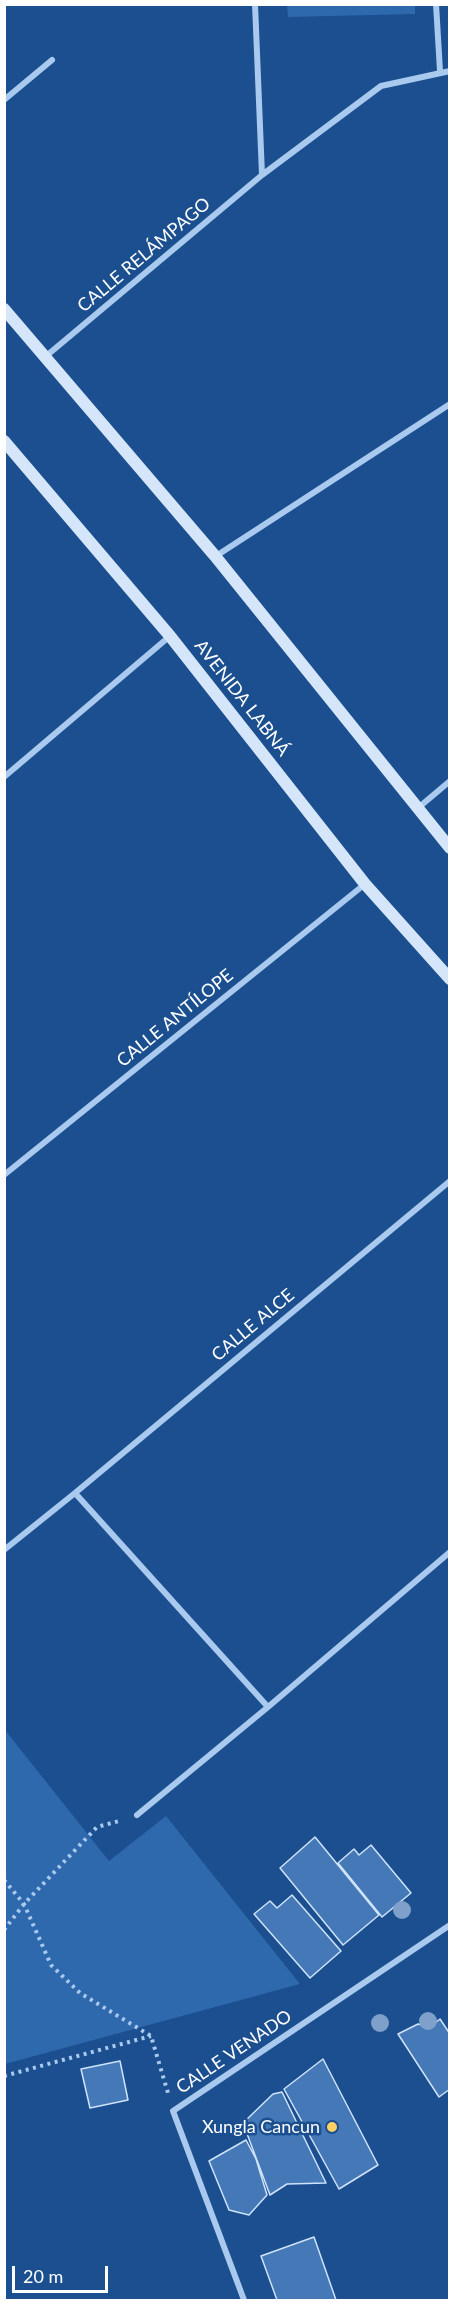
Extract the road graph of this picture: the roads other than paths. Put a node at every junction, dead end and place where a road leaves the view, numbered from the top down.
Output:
1 (255, 4) edge
2 (436, 4) edge
3 (52, 60) dead end
4 (450, 70) edge
5 (440, 71) junction
6 (4, 100) edge
7 (262, 176) junction
8 (4, 309) edge
9 (45, 357) junction
10 (450, 404) edge
11 (4, 441) edge
12 (215, 556) junction
13 (170, 636) junction
14 (4, 777) edge
15 (450, 781) edge
16 (417, 808) junction
17 (450, 848) edge
18 (365, 884) junction
19 (450, 979) edge
20 (4, 1175) edge
21 (450, 1181) edge
22 (75, 1493) junction
23 (4, 1550) edge
24 (450, 1552) edge
25 (268, 1707) junction
26 (137, 1815) road end
27 (450, 1924) edge
28 (244, 2301) edge

1 - 7 street
2 - 5 street
3 - 6 street
4 - 5 street, CALLE RELÁMPAGO
5 - 7 street, CALLE RELÁMPAGO
7 - 9 street, CALLE RELÁMPAGO
8 - 9 street
9 - 12 street
10 - 12 street
11 - 13 street, AVENIDA LABNÁ
12 - 16 street
13 - 14 street
13 - 18 street, AVENIDA LABNÁ
15 - 16 street
16 - 17 street
18 - 19 street, AVENIDA LABNÁ
18 - 20 street, CALLE ANTÍLOPE
21 - 22 street, CALLE ALCE
22 - 23 street, CALLE ALCE
22 - 25 street
24 - 25 street
25 - 26 street
27 - 28 street, CALLE VENADO

